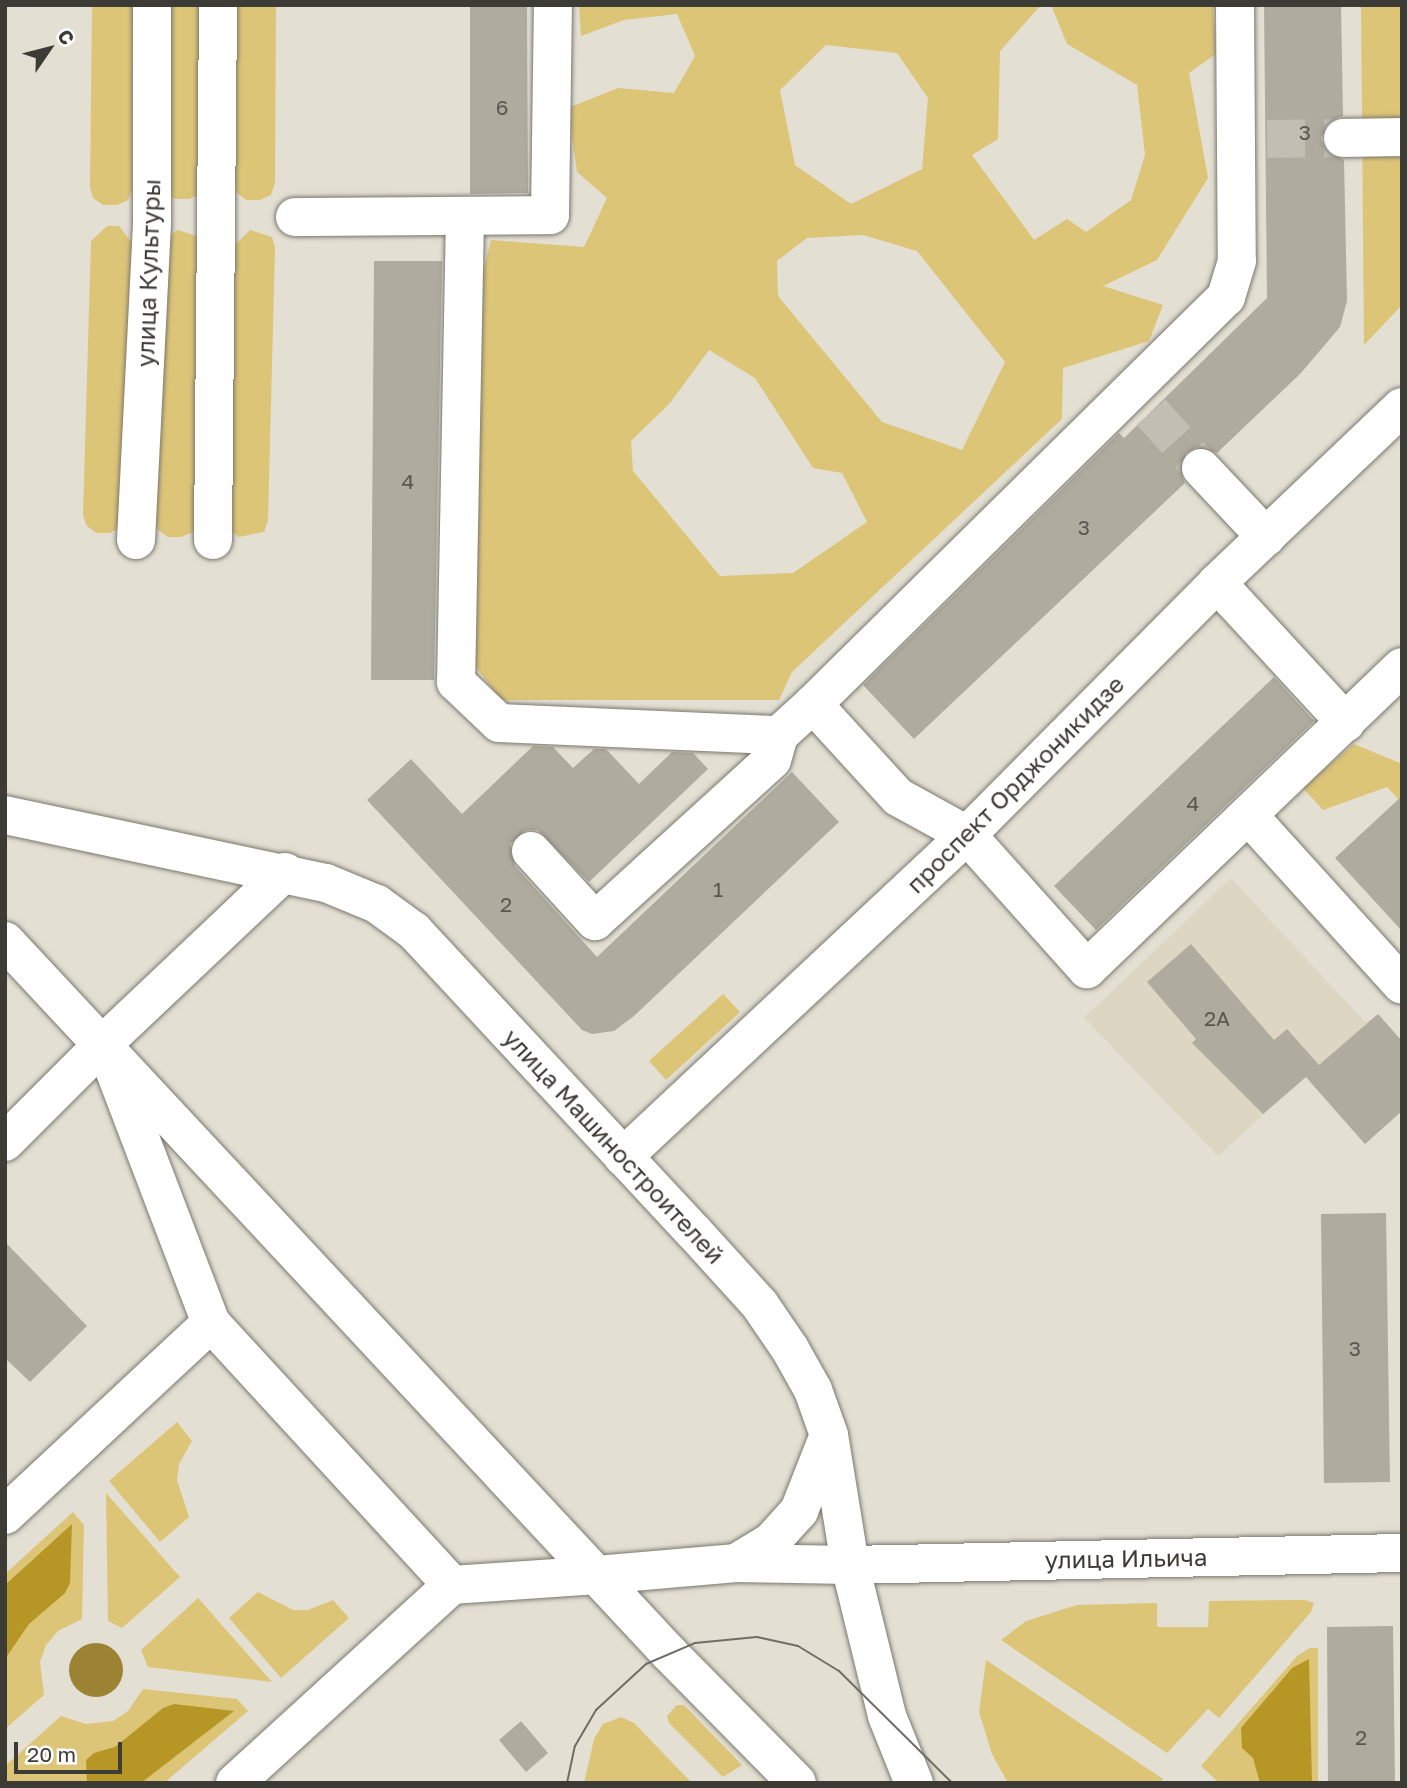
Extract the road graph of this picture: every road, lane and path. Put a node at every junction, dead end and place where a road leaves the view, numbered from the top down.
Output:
1 (152, 5) edge
2 (218, 5) edge
3 (553, 5) edge
4 (1235, 5) edge
5 (1402, 137) edge
6 (1343, 138) tunnel mouth
7 (465, 216) junction
8 (295, 217) dead end
9 (1402, 407) edge
10 (1201, 468) tunnel mouth
11 (1266, 537) junction
12 (135, 540) dead end
13 (213, 540) dead end
14 (1217, 583) junction
15 (1402, 667) edge
16 (813, 704) junction
17 (1346, 723) junction
18 (779, 735) junction
19 (1248, 815) junction
20 (5, 816) edge
21 (967, 835) junction
22 (531, 851) dead end
23 (285, 872) junction
24 (5, 941) edge
25 (1402, 985) edge
26 (104, 1043) junction
27 (5, 1142) edge
28 (623, 1157) junction
29 (211, 1323) junction
30 (829, 1436) junction
31 (5, 1515) edge
32 (1402, 1552) edge
33 (736, 1563) junction
34 (850, 1565) junction
35 (597, 1575) junction
36 (452, 1585) junction
37 (235, 1783) edge
38 (797, 1783) edge
39 (914, 1783) edge

1 - 12 street, улица Культуры
2 - 13 street
3 - 7 street
4 - 16 street
5 - 6 street
7 - 8 street
7 - 18 street
9 - 11 street, проспект Орджоникидзе
10 - 11 street
11 - 14 street, проспект Орджоникидзе
14 - 17 street
14 - 21 street, проспект Орджоникидзе
15 - 17 street
16 - 18 street
16 - 21 street
17 - 19 street
18 - 22 street
19 - 21 street
19 - 25 street
20 - 23 street, улица Машиностроителей
21 - 28 street, проспект Орджоникидзе
23 - 26 street
23 - 28 street, улица Машиностроителей
24 - 26 street
26 - 27 street
26 - 29 street
26 - 35 street
28 - 30 street, улица Машиностроителей
29 - 31 street
29 - 36 street
30 - 33 street
30 - 34 street, улица Машиностроителей
32 - 34 street, улица Ильича
33 - 34 street, улица Ильича
33 - 35 street, улица Ильича
34 - 39 street, улица Машиностроителей
35 - 36 street, улица Ильича
35 - 38 street
36 - 37 street

